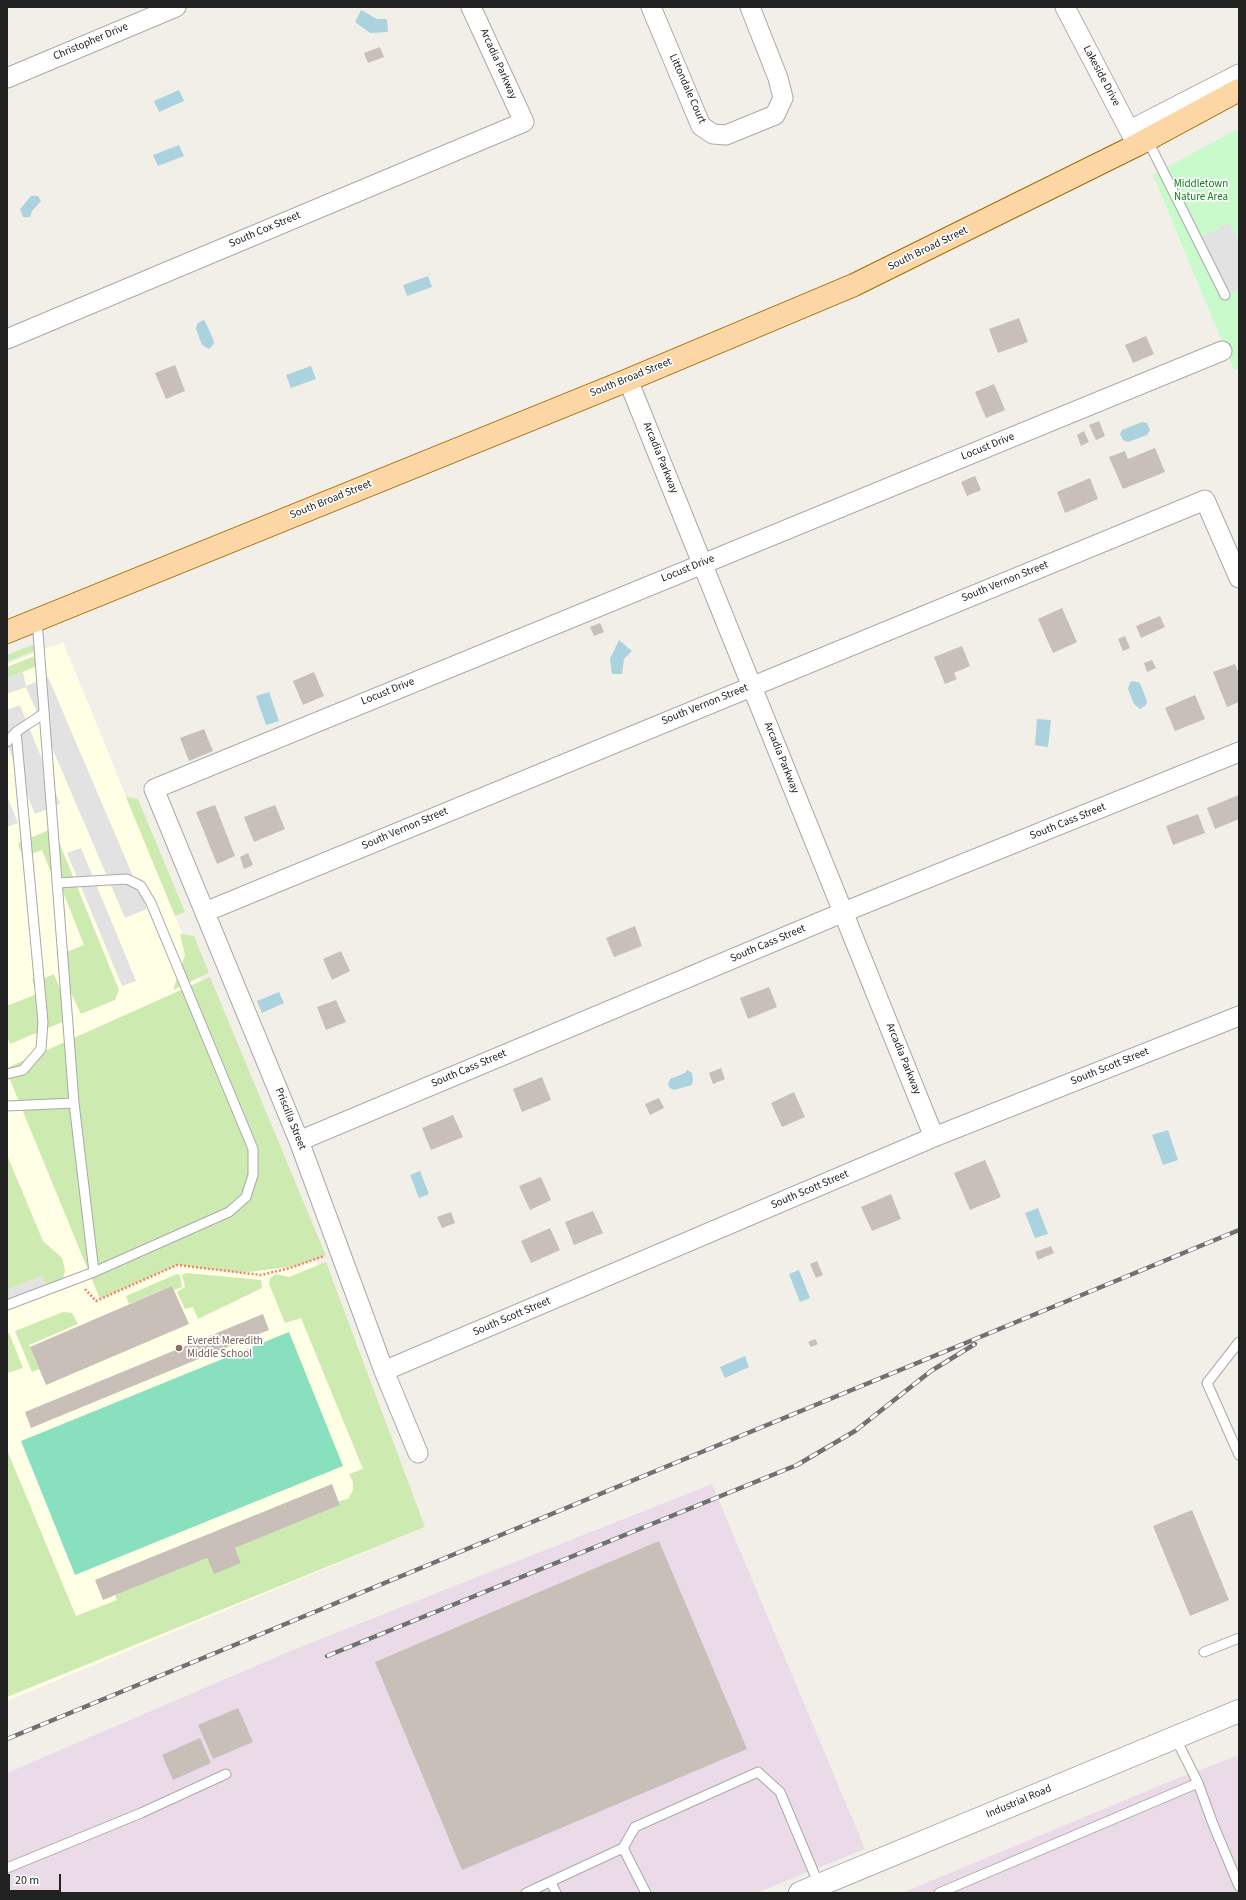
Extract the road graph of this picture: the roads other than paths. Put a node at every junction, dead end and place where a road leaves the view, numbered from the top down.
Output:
1 (176, 7) edge
2 (472, 7) edge
3 (651, 7) edge
4 (750, 7) edge
5 (1065, 7) edge
6 (1239, 74) edge
7 (7, 78) edge
8 (1239, 90) edge
9 (524, 122) joint
10 (1138, 138) junction
11 (1225, 295) dead end
12 (7, 339) edge
13 (1222, 351) dead end
14 (628, 380) junction
15 (703, 563) junction
16 (1239, 578) edge
17 (38, 620) junction
18 (7, 632) edge
19 (751, 686) junction
20 (43, 714) junction
21 (16, 732) junction
22 (7, 742) edge
23 (1239, 752) edge
24 (154, 789) joint
25 (57, 883) junction
26 (205, 912) junction
27 (844, 912) junction
28 (1239, 1016) edge
29 (7, 1074) edge
30 (74, 1104) junction
31 (7, 1106) edge
32 (934, 1137) junction
33 (298, 1141) junction
34 (94, 1272) junction
35 (7, 1305) edge
36 (1239, 1342) edge
37 (384, 1371) junction
38 (418, 1453) dead end
39 (1239, 1455) edge
40 (1239, 1638) edge
41 (1204, 1652) dead end
42 (1239, 1711) edge
43 (1175, 1736) junction
44 (226, 1774) dead end
45 (1198, 1783) junction
46 (623, 1848) junction
47 (7, 1868) edge
48 (551, 1882) junction
49 (1239, 1886) edge
50 (810, 1889) edge
51 (526, 1893) edge
52 (556, 1893) edge
53 (646, 1893) edge
54 (939, 1893) edge

1 - 7 street, Christopher Drive
2 - 9 street, Arcadia Parkway
3 - 4 street, Littondale Court
5 - 10 street, Lakeside Drive
6 - 10 street
8 - 10 main road, South Broad Street
9 - 12 street, South Cox Street
10 - 11 lane
10 - 14 main road, South Broad Street
13 - 15 street, Locust Drive
14 - 15 street, Arcadia Parkway
14 - 17 main road, South Broad Street
15 - 19 street, Arcadia Parkway
15 - 24 street, Locust Drive
16 - 19 street, South Vernon Street
17 - 18 main road, South Broad Street
17 - 20 lane
19 - 26 street, South Vernon Street
19 - 27 street, Arcadia Parkway
20 - 21 lane
20 - 25 lane
21 - 22 lane
21 - 29 lane
23 - 27 street, South Cass Street
24 - 26 street, Priscilla Street
25 - 30 lane
25 - 34 lane
26 - 33 street, Priscilla Street
27 - 32 street, Arcadia Parkway
27 - 33 street, South Cass Street
28 - 32 street, South Scott Street
30 - 31 lane
30 - 34 lane
32 - 37 street, South Scott Street
33 - 37 street, Priscilla Street
34 - 35 lane
36 - 39 lane
37 - 38 street, Priscilla Street
40 - 41 lane
42 - 43 street, Industrial Road
43 - 45 lane
43 - 50 street, Industrial Road
44 - 47 lane
45 - 49 lane
45 - 54 lane
46 - 48 lane
46 - 50 lane
46 - 53 lane
48 - 51 lane
48 - 52 lane

